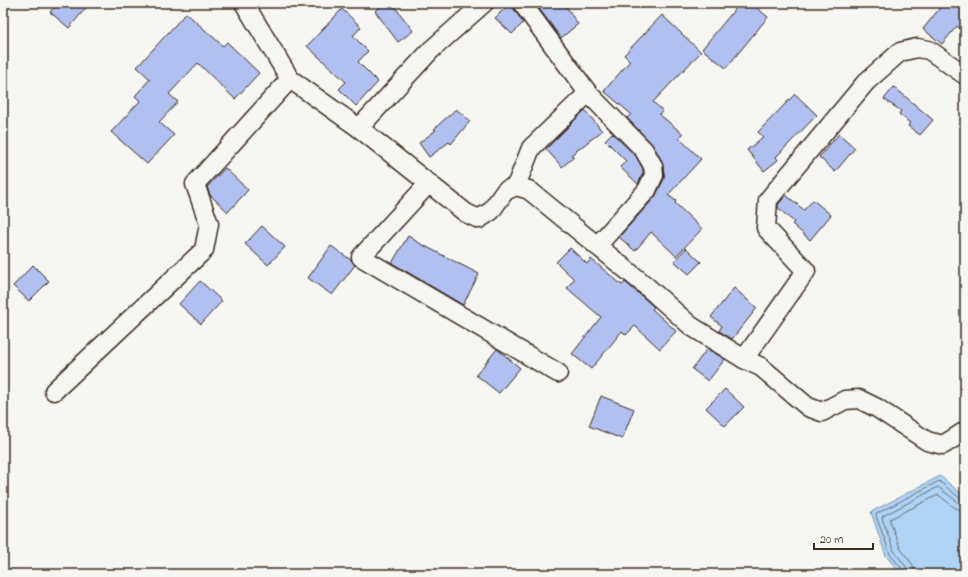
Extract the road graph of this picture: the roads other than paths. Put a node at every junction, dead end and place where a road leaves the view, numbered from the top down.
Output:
1 (244, 3) edge
2 (484, 3) edge
3 (522, 3) edge
4 (965, 75) edge
5 (290, 79) junction
6 (588, 93) junction
7 (359, 128) junction
8 (429, 183) junction
9 (516, 186) junction
10 (597, 246) junction
11 (744, 358) junction
12 (558, 372) dead end
13 (54, 391) dead end
14 (965, 431) edge

1 - 5 street
2 - 7 street
3 - 6 street
4 - 11 street
5 - 7 street
5 - 13 street
6 - 9 street
6 - 10 street
7 - 8 street
8 - 9 street
8 - 12 street
9 - 10 street
10 - 11 street
11 - 14 street

